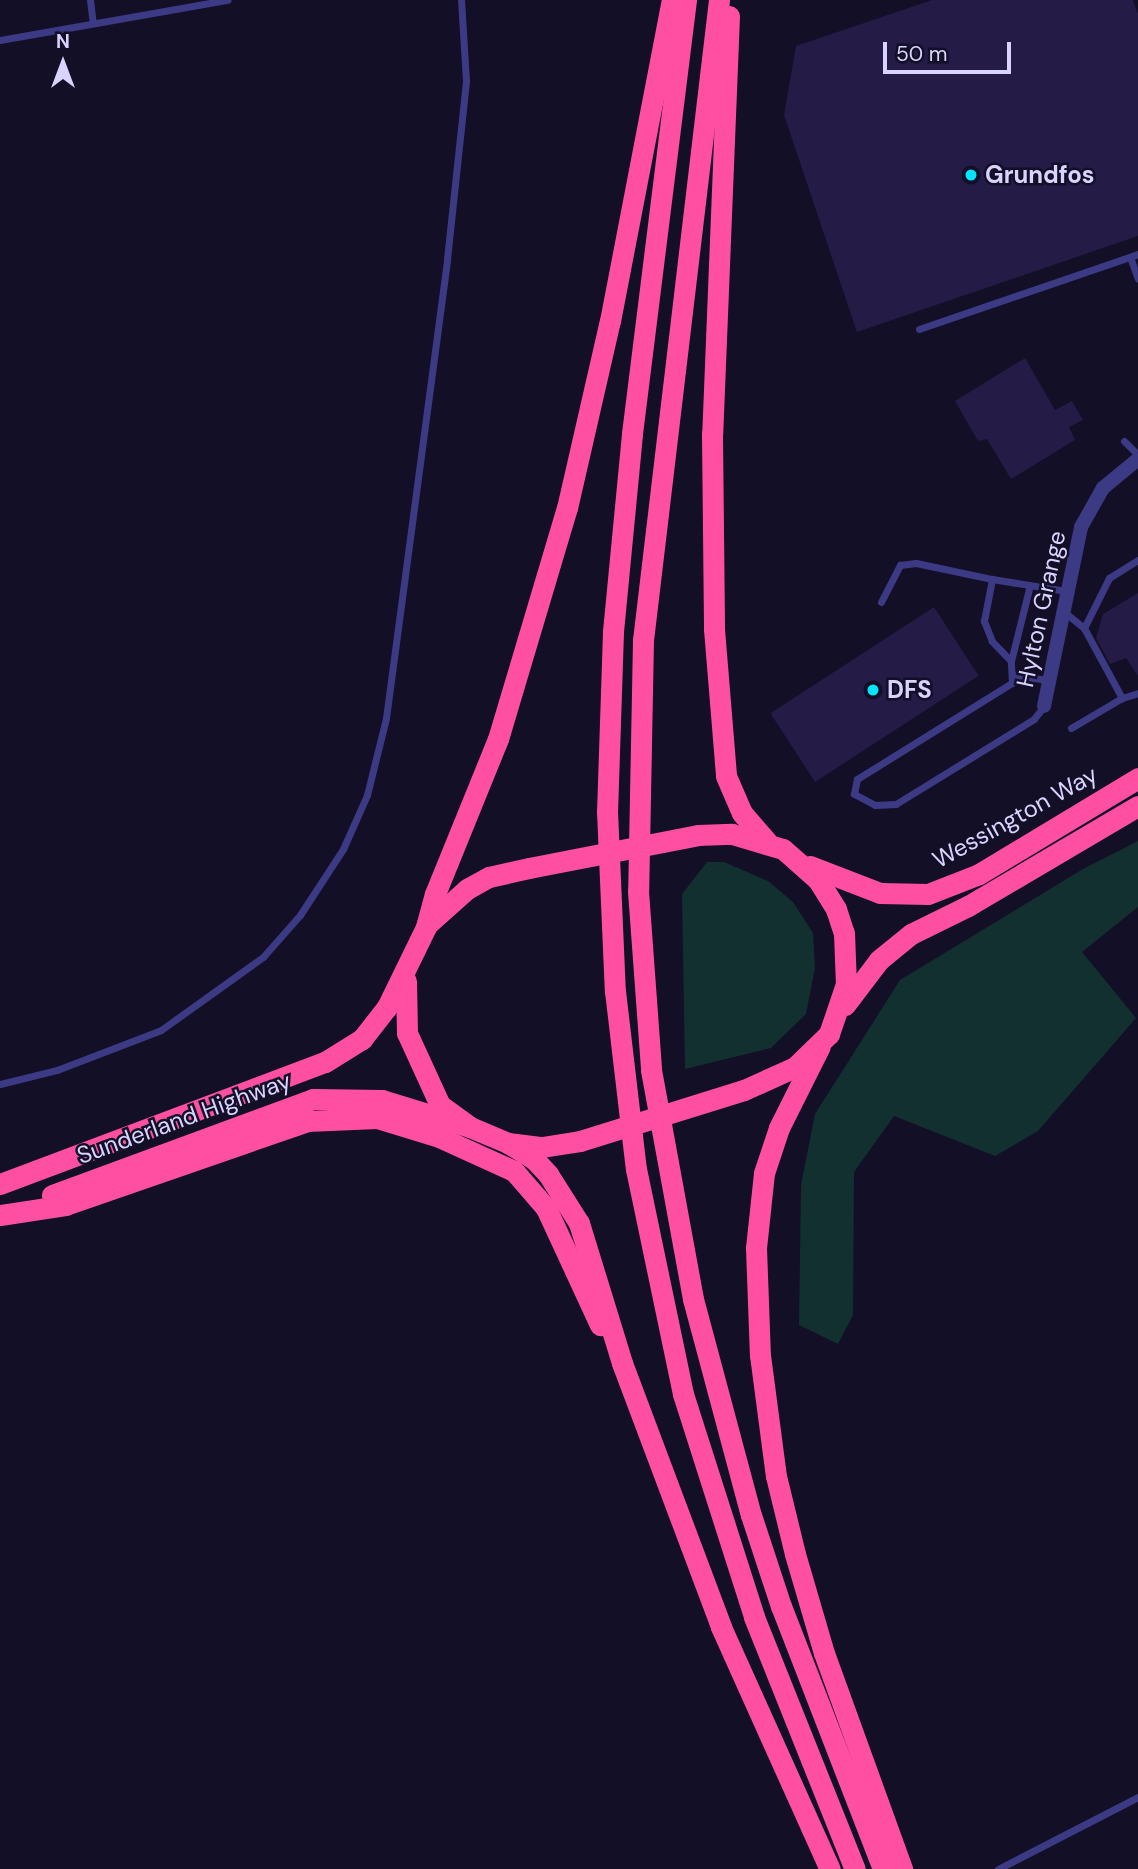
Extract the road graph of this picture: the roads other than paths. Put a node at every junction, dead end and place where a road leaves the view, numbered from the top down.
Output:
1 (90, 0) edge
2 (228, 0) edge
3 (461, 0) edge
4 (673, 0) edge
5 (686, 0) edge
6 (719, 0) edge
7 (730, 0) edge
8 (93, 23) junction
9 (0, 40) edge
10 (1134, 255) edge
11 (1138, 279) edge
12 (919, 329) dead end
13 (1124, 441) dead end
14 (1138, 457) edge
15 (1138, 560) edge
16 (992, 579) junction
17 (1030, 585) junction
18 (1066, 591) junction
19 (881, 602) dead end
20 (1062, 611) junction
21 (1084, 628) junction
22 (1011, 662) junction
23 (1012, 675) junction
24 (1049, 680) junction
25 (1138, 693) edge
26 (1122, 698) junction
27 (1044, 706) joint
28 (1072, 728) dead end
29 (1138, 778) edge
30 (1138, 806) edge
31 (767, 842) junction
32 (796, 859) junction
33 (426, 927) junction
34 (408, 965) junction
35 (841, 1009) junction
36 (820, 1046) junction
37 (0, 1084) edge
38 (470, 1127) junction
39 (508, 1143) junction
40 (0, 1184) edge
41 (0, 1214) edge
42 (622, 1363) junction
43 (1138, 1797) edge
44 (830, 1869) edge
45 (855, 1869) edge
46 (883, 1869) edge
47 (902, 1869) edge
48 (998, 1869) edge

1 - 8 lane
2 - 8 lane
3 - 37 lane
4 - 33 highway, Sunderland Highway
5 - 45 highway
6 - 46 highway
7 - 31 highway
8 - 9 lane
10 - 11 lane
10 - 12 lane
13 - 14 lane
14 - 18 street, Hylton Grange
15 - 21 lane
16 - 17 lane
16 - 19 lane
16 - 22 lane
17 - 18 lane
17 - 22 lane
18 - 20 street, Hylton Grange
20 - 21 lane
20 - 24 street, Hylton Grange
21 - 26 lane
22 - 23 lane
23 - 24 lane
23 - 27 lane
24 - 27 street, Hylton Grange
25 - 26 lane
26 - 28 lane
29 - 32 highway, Wessington Way
30 - 35 highway, Wessington Way
31 - 32 highway
31 - 33 highway, bridge
32 - 35 highway
33 - 34 highway, Sunderland Highway
34 - 38 highway
34 - 40 highway, Sunderland Highway
35 - 36 highway
36 - 39 highway, bridge
36 - 47 highway
38 - 39 highway
38 - 41 highway, Sunderland Highway
39 - 42 highway
41 - 42 highway
42 - 44 highway
43 - 48 lane

